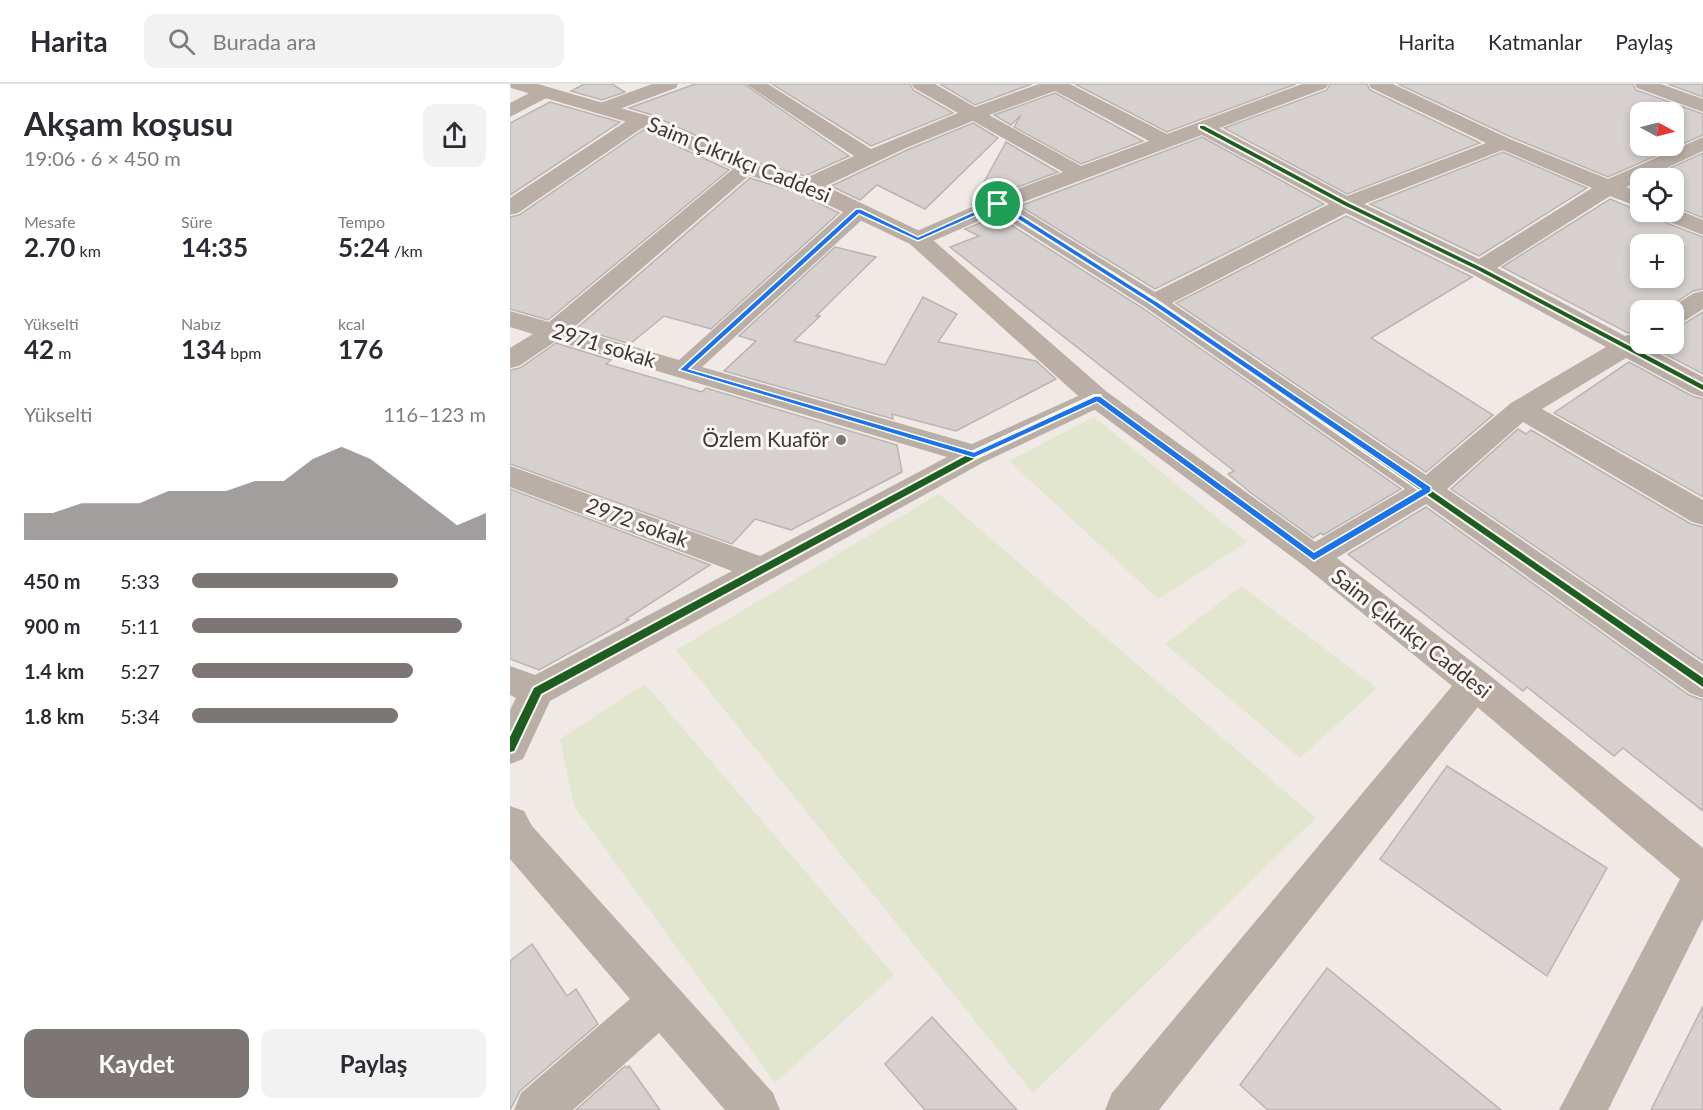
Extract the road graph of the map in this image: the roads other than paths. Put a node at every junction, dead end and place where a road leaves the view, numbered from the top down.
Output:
1 (669, 84) edge
2 (755, 84) edge
3 (921, 84) edge
4 (1056, 84) edge
5 (1319, 84) edge
6 (1378, 84) edge
7 (1644, 84) edge
8 (531, 88) edge
9 (638, 88) edge
10 (1703, 106) edge
11 (602, 109) junction
12 (510, 111) edge
13 (973, 113) junction
14 (641, 120) junction
15 (1202, 128) junction
16 (1167, 142) junction
17 (1503, 143) junction
18 (1703, 143) edge
19 (868, 156) junction
20 (746, 168) junction
21 (1079, 173) junction
22 (807, 186) junction
23 (1609, 187) junction
24 (1630, 196) edge
25 (998, 204) junction
26 (1346, 204) junction
27 (510, 208) edge
28 (858, 211) junction
29 (1684, 220) edge
30 (1703, 228) edge
31 (918, 239) junction
32 (1480, 269) junction
33 (1703, 298) edge
34 (1154, 302) junction
35 (1684, 310) edge
36 (510, 319) edge
37 (555, 331) junction
38 (1630, 342) edge
39 (1630, 345) edge
40 (1650, 354) edge
41 (510, 360) edge
42 (683, 370) junction
43 (1703, 388) edge
44 (1098, 398) junction
45 (1521, 410) junction
46 (974, 455) junction
47 (510, 476) edge
48 (1428, 490) junction
49 (1703, 514) edge
50 (1314, 557) junction
51 (763, 570) junction
52 (1703, 682) edge
53 (1475, 684) junction
54 (524, 686) edge
55 (510, 748) edge
56 (513, 836) edge
57 (1703, 874) edge
58 (660, 1002) junction
59 (538, 1110) edge
60 (756, 1110) edge
61 (1129, 1110) edge
62 (1583, 1110) edge

1 - 9 street
2 - 19 street
3 - 13 street
4 - 13 street
4 - 16 street
5 - 15 street
6 - 17 street
7 - 10 street
8 - 11 main road, Saim Çıkrıkçı Caddesi
8 - 12 street
9 - 11 street
11 - 14 main road, Saim Çıkrıkçı Caddesi
13 - 19 street
13 - 21 street
14 - 20 main road, Saim Çıkrıkçı Caddesi
14 - 27 street
15 - 16 street
15 - 26 street
16 - 21 street
17 - 23 street
17 - 26 street
18 - 23 street
19 - 22 street
20 - 22 main road, Saim Çıkrıkçı Caddesi
20 - 37 street
21 - 25 street
22 - 28 main road, Saim Çıkrıkçı Caddesi
23 - 24 street
23 - 32 street
25 - 31 street
25 - 34 street
26 - 32 street
26 - 34 street
28 - 31 main road, Saim Çıkrıkçı Caddesi
28 - 42 street
29 - 30 street
31 - 44 main road, Saim Çıkrıkçı Caddesi
32 - 38 street
33 - 35 street
34 - 48 street
36 - 37 street, 2971 sokak
37 - 41 street
37 - 42 street, 2971 sokak
39 - 45 street
40 - 43 street
42 - 46 street, 2971 sokak
44 - 46 street
44 - 50 main road, Saim Çıkrıkçı Caddesi
45 - 48 street
45 - 49 street
46 - 51 street
47 - 51 street, 2972 sokak
48 - 50 street
48 - 52 street
50 - 53 main road, Saim Çıkrıkçı Caddesi
51 - 54 street
53 - 57 main road, Saim Çıkrıkçı Caddesi
53 - 61 street
54 - 55 street
56 - 58 street
57 - 62 street
58 - 59 street
58 - 60 street

